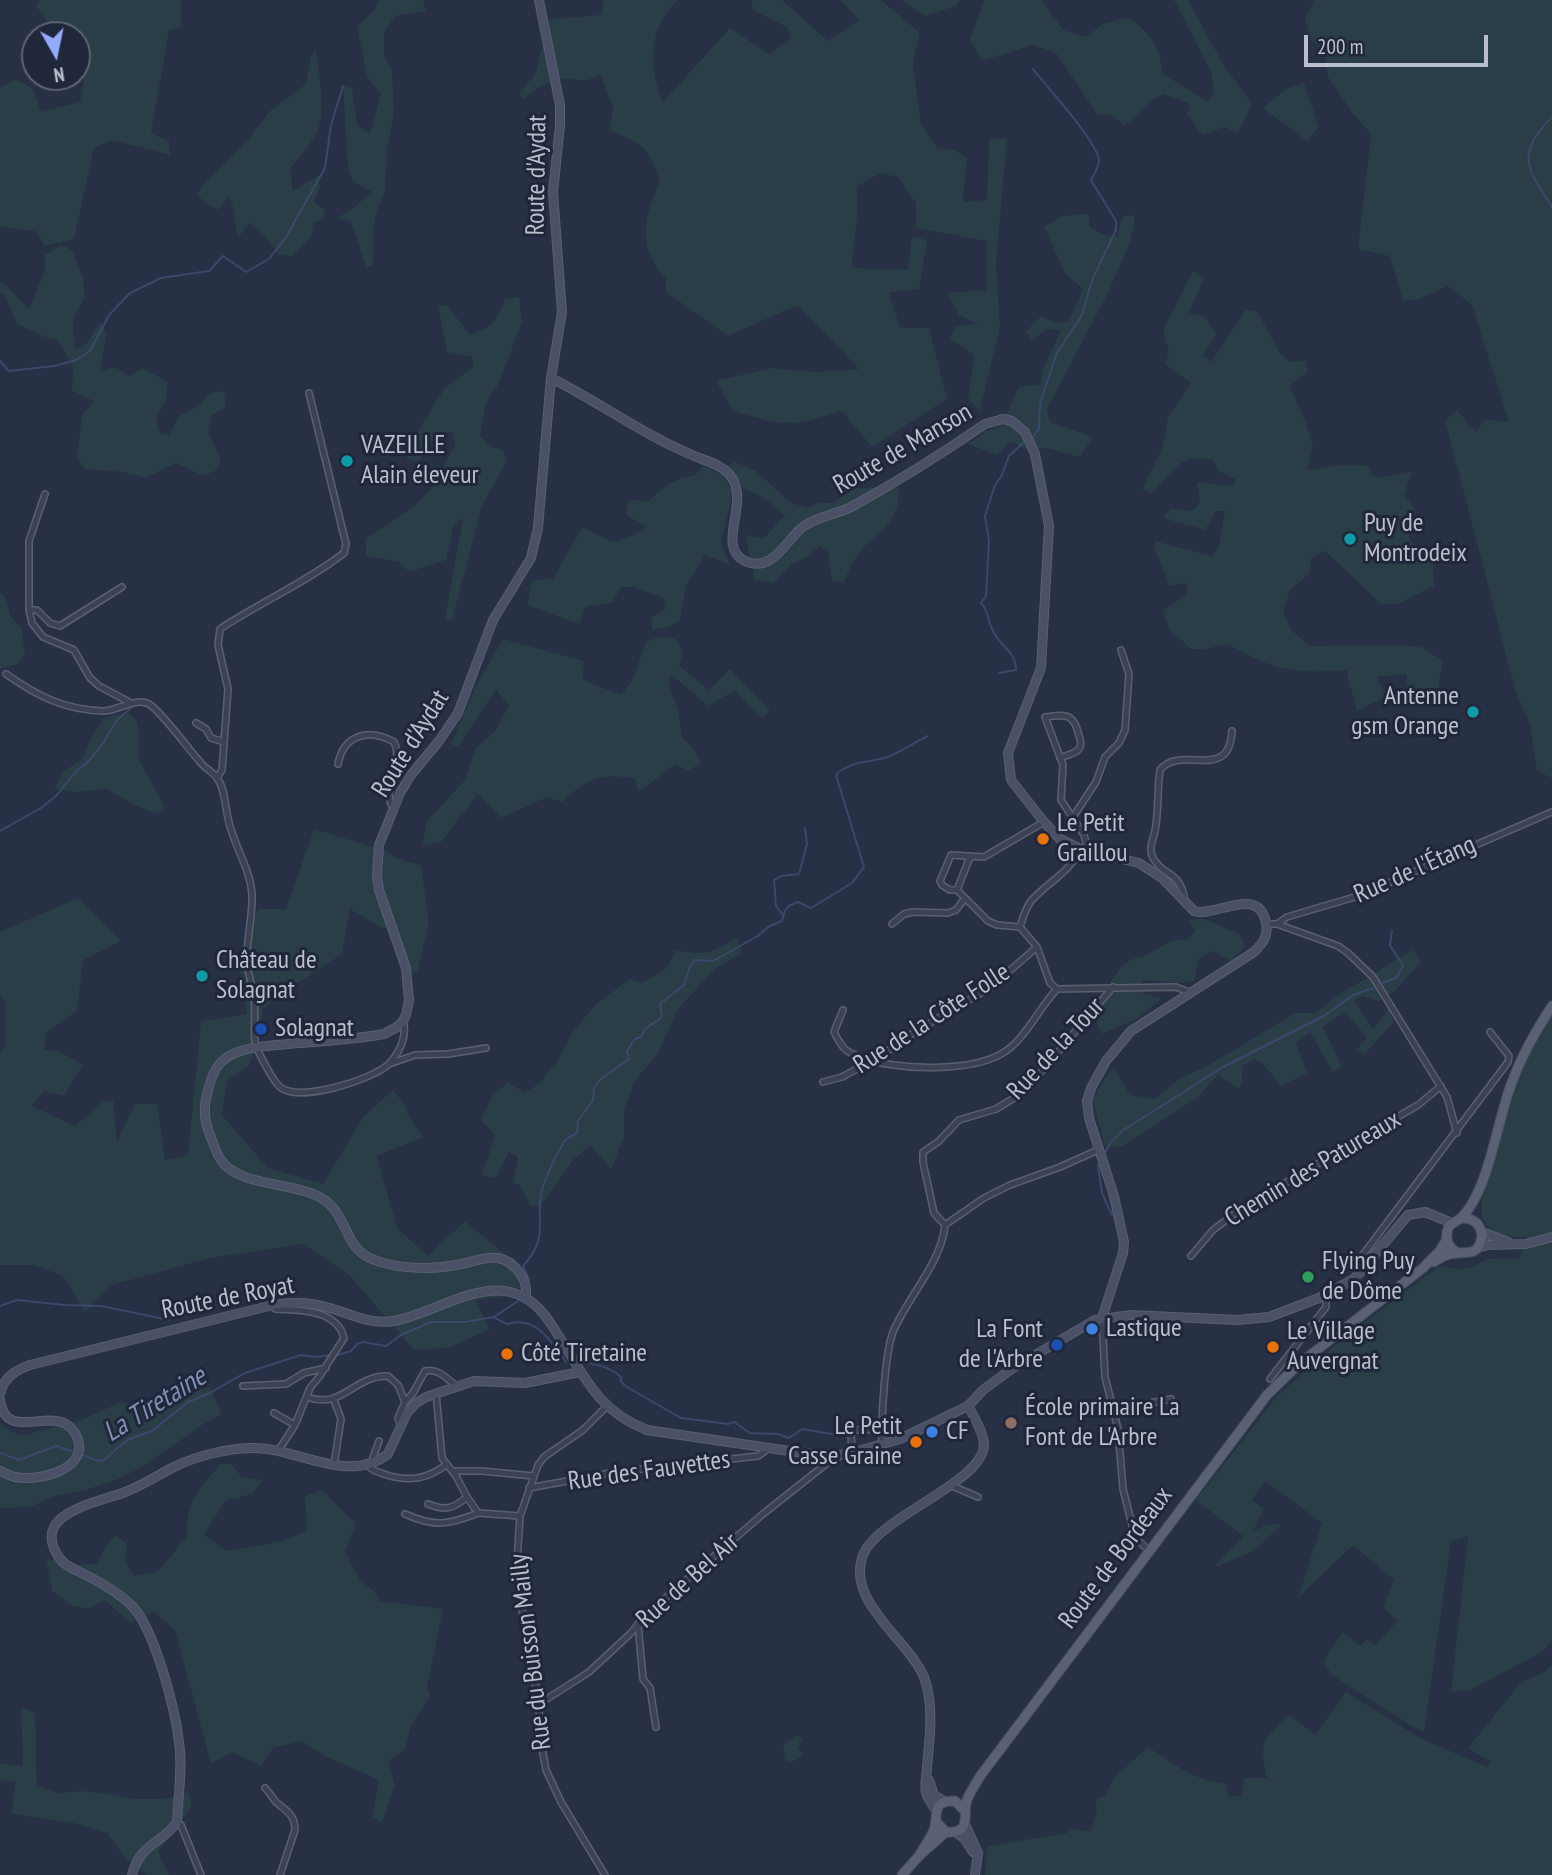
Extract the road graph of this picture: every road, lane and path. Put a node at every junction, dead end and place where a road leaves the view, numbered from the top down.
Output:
1 (539, 0) edge
2 (551, 378) junction
3 (309, 393) dead end
4 (45, 494) dead end
5 (121, 587) dead end
6 (29, 610) junction
7 (1121, 650) dead end
8 (6, 674) dead end
9 (131, 703) junction
10 (196, 723) dead end
11 (1231, 731) dead end
12 (224, 742) junction
13 (1060, 758) junction
14 (338, 764) dead end
15 (217, 778) junction
16 (394, 809) junction
17 (1552, 812) edge
18 (1073, 817) junction
19 (1044, 822) junction
20 (1084, 849) junction
21 (970, 857) junction
22 (957, 890) junction
23 (965, 898) junction
24 (1185, 904) junction
25 (1277, 923) junction
26 (892, 924) dead end
27 (1266, 924) junction
28 (1020, 927) junction
29 (1037, 947) junction
30 (1113, 987) junction
31 (1057, 989) junction
32 (1191, 993) junction
33 (1552, 1006) edge
34 (843, 1010) dead end
35 (403, 1021) junction
36 (1490, 1031) dead end
37 (256, 1048) junction
38 (486, 1048) dead end
39 (871, 1061) junction
40 (389, 1064) junction
41 (823, 1082) dead end
42 (1441, 1086) junction
43 (1457, 1133) junction
44 (1098, 1150) junction
45 (1481, 1182) junction
46 (1430, 1213) junction
47 (1457, 1221) junction
48 (945, 1225) junction
49 (1480, 1228) junction
50 (1381, 1231) junction
51 (1447, 1236) junction
52 (1552, 1237) edge
53 (1389, 1238) junction
54 (1518, 1244) junction
55 (1478, 1248) junction
56 (1458, 1253) junction
57 (1191, 1256) dead end
58 (1423, 1268) junction
59 (1361, 1273) junction
60 (1326, 1295) junction
61 (525, 1298) junction
62 (273, 1305) junction
63 (1102, 1318) junction
64 (326, 1368) junction
65 (580, 1372) junction
66 (1270, 1379) dead end
67 (455, 1385) junction
68 (243, 1386) dead end
69 (436, 1393) junction
70 (0, 1394) edge
71 (307, 1397) junction
72 (1171, 1399) dead end
73 (0, 1400) edge
74 (334, 1400) junction
75 (405, 1402) junction
76 (607, 1406) junction
77 (968, 1406) junction
78 (1113, 1410) junction
79 (274, 1413) dead end
80 (295, 1425) junction
81 (401, 1426) junction
82 (881, 1429) junction
83 (379, 1440) dead end
84 (881, 1444) junction
85 (768, 1449) junction
86 (278, 1451) junction
87 (852, 1452) junction
88 (836, 1456) junction
89 (369, 1463) junction
90 (334, 1465) junction
91 (446, 1465) junction
92 (0, 1471) edge
93 (453, 1471) junction
94 (533, 1476) junction
95 (950, 1485) junction
96 (529, 1488) junction
97 (467, 1497) junction
98 (978, 1497) dead end
99 (428, 1504) dead end
100 (478, 1513) junction
101 (405, 1514) dead end
102 (520, 1516) junction
103 (1149, 1550) junction
104 (639, 1624) junction
105 (539, 1704) junction
106 (656, 1727) dead end
107 (927, 1767) junction
108 (981, 1775) junction
109 (265, 1788) dead end
110 (950, 1802) junction
111 (936, 1811) junction
112 (965, 1811) junction
113 (177, 1822) junction
114 (936, 1822) junction
115 (965, 1824) junction
116 (951, 1832) junction
117 (919, 1856) junction
118 (976, 1864) junction
119 (132, 1875) edge
120 (201, 1875) edge
121 (280, 1875) edge
122 (605, 1875) edge
123 (902, 1875) edge
124 (975, 1875) edge

1 - 2 main road, Route d'Aydat
2 - 16 main road, Route d'Aydat
2 - 19 main road, Route de Manson
3 - 12 street
4 - 6 street
5 - 6 street
6 - 9 street
7 - 18 street
8 - 9 street
9 - 15 street
10 - 12 street
11 - 24 street
12 - 15 street
13 - 13 street
13 - 18 street
14 - 16 street
15 - 37 street
16 - 35 main road, Route d'Aydat
17 - 25 street, Rue de l'Étang
18 - 20 street
19 - 20 main road
19 - 21 street
20 - 24 main road
20 - 28 street
21 - 22 street
21 - 22 street
22 - 23 street
23 - 26 street
23 - 28 street
24 - 27 main road
25 - 27 street
25 - 42 street
27 - 32 main road
28 - 29 street
29 - 31 street
29 - 39 street, Rue de la Côte Folle
30 - 31 street
30 - 32 street
30 - 48 street, Rue de la Tour
31 - 39 street
32 - 44 main road
33 - 45 main road
34 - 39 street
35 - 37 main road
35 - 40 street
36 - 43 street
37 - 40 street
37 - 61 main road
38 - 40 street
39 - 41 street, Rue de la Côte Folle
42 - 43 street
42 - 57 street, Chemin des Patureaux
43 - 50 street
44 - 48 street
44 - 63 main road
45 - 47 main road
45 - 49 main road
46 - 47 main road
46 - 51 main road
46 - 53 main road
47 - 49 main road
47 - 51 main road
48 - 82 street
49 - 54 main road
49 - 55 main road
50 - 53 street
50 - 59 street
51 - 56 main road
51 - 58 main road, Route de Bordeaux
52 - 54 main road
53 - 59 main road
54 - 55 main road
55 - 56 main road
56 - 58 main road, Route de Bordeaux
58 - 103 main road, Route de Bordeaux
59 - 60 main road
60 - 63 main road
60 - 66 street
61 - 62 main road, Route de Royat
61 - 65 main road
62 - 64 street
62 - 70 main road, Route de Royat
63 - 77 main road
63 - 78 street
64 - 68 street
64 - 71 street
65 - 67 main road
65 - 76 main road
67 - 69 main road
67 - 75 street
69 - 81 main road
69 - 91 street
71 - 74 street
71 - 80 street
72 - 78 street
73 - 92 main road
74 - 75 street
74 - 90 street
75 - 81 street
76 - 85 main road
76 - 94 street, Rue du Buisson Mailly
77 - 84 main road
77 - 95 main road
78 - 103 street
79 - 80 street
80 - 86 street
81 - 89 main road
82 - 84 street
82 - 87 street
83 - 89 street
84 - 87 main road
85 - 88 main road
85 - 96 street, Rue des Fauvettes
86 - 90 main road
86 - 113 main road
87 - 88 main road
88 - 104 street, Rue de Bel Air
89 - 90 main road
89 - 91 street
91 - 93 street
93 - 94 street
93 - 97 street
94 - 96 street, Rue du Buisson Mailly
95 - 98 street
95 - 107 main road
96 - 102 street, Rue du Buisson Mailly
97 - 99 street
97 - 100 street
100 - 101 street
100 - 102 street
102 - 105 street, Rue du Buisson Mailly
103 - 108 main road, Route de Bordeaux
104 - 105 street, Rue de Bel Air
104 - 106 street
105 - 122 street, Rue du Buisson Mailly
107 - 110 main road
107 - 111 main road
108 - 110 main road, Route de Bordeaux
108 - 112 main road, Route de Bordeaux
109 - 121 street
110 - 111 main road
110 - 112 main road
111 - 114 main road
112 - 115 main road
113 - 119 main road
113 - 120 street
114 - 116 main road
114 - 117 main road
115 - 116 main road
115 - 118 main road
116 - 117 main road
116 - 118 main road
117 - 123 main road
118 - 124 main road

